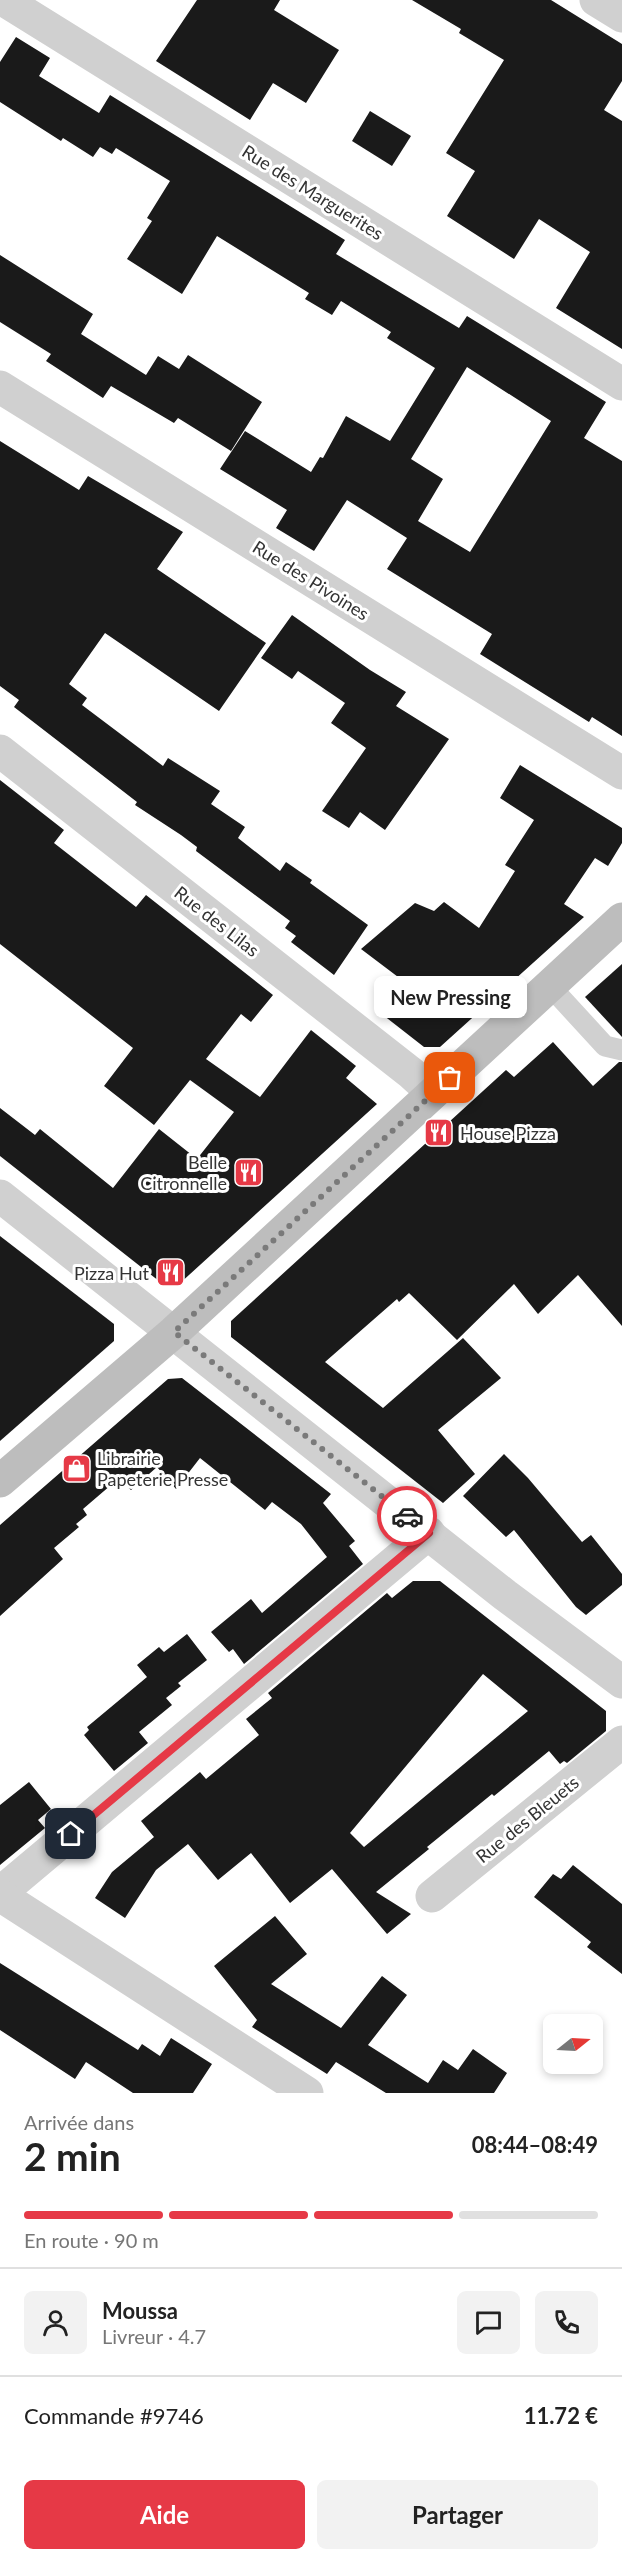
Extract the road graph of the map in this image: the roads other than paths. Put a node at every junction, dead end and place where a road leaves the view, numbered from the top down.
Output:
1 (4, 0) edge
2 (596, 0) edge
3 (622, 16) edge
4 (622, 384) edge
5 (0, 387) edge
6 (0, 751) edge
7 (622, 773) edge
8 (622, 919) edge
9 (550, 986) junction
10 (622, 1050) edge
11 (433, 1093) junction
12 (0, 1196) edge
13 (174, 1332) junction
14 (0, 1481) edge
15 (429, 1533) junction
16 (622, 1682) edge
17 (622, 1742) edge
18 (0, 1894) edge
19 (432, 1896) dead end
20 (307, 2093) edge

1 - 4 street, Rue des Marguerites
2 - 3 street
5 - 7 street, Rue des Pivoines
6 - 11 street, Rue des Lilas
8 - 9 street
9 - 10 lane
9 - 11 street
11 - 13 street
12 - 13 street
13 - 14 street
13 - 15 street
15 - 16 street
15 - 18 street
17 - 19 street, Rue des Bleuets
18 - 20 street

